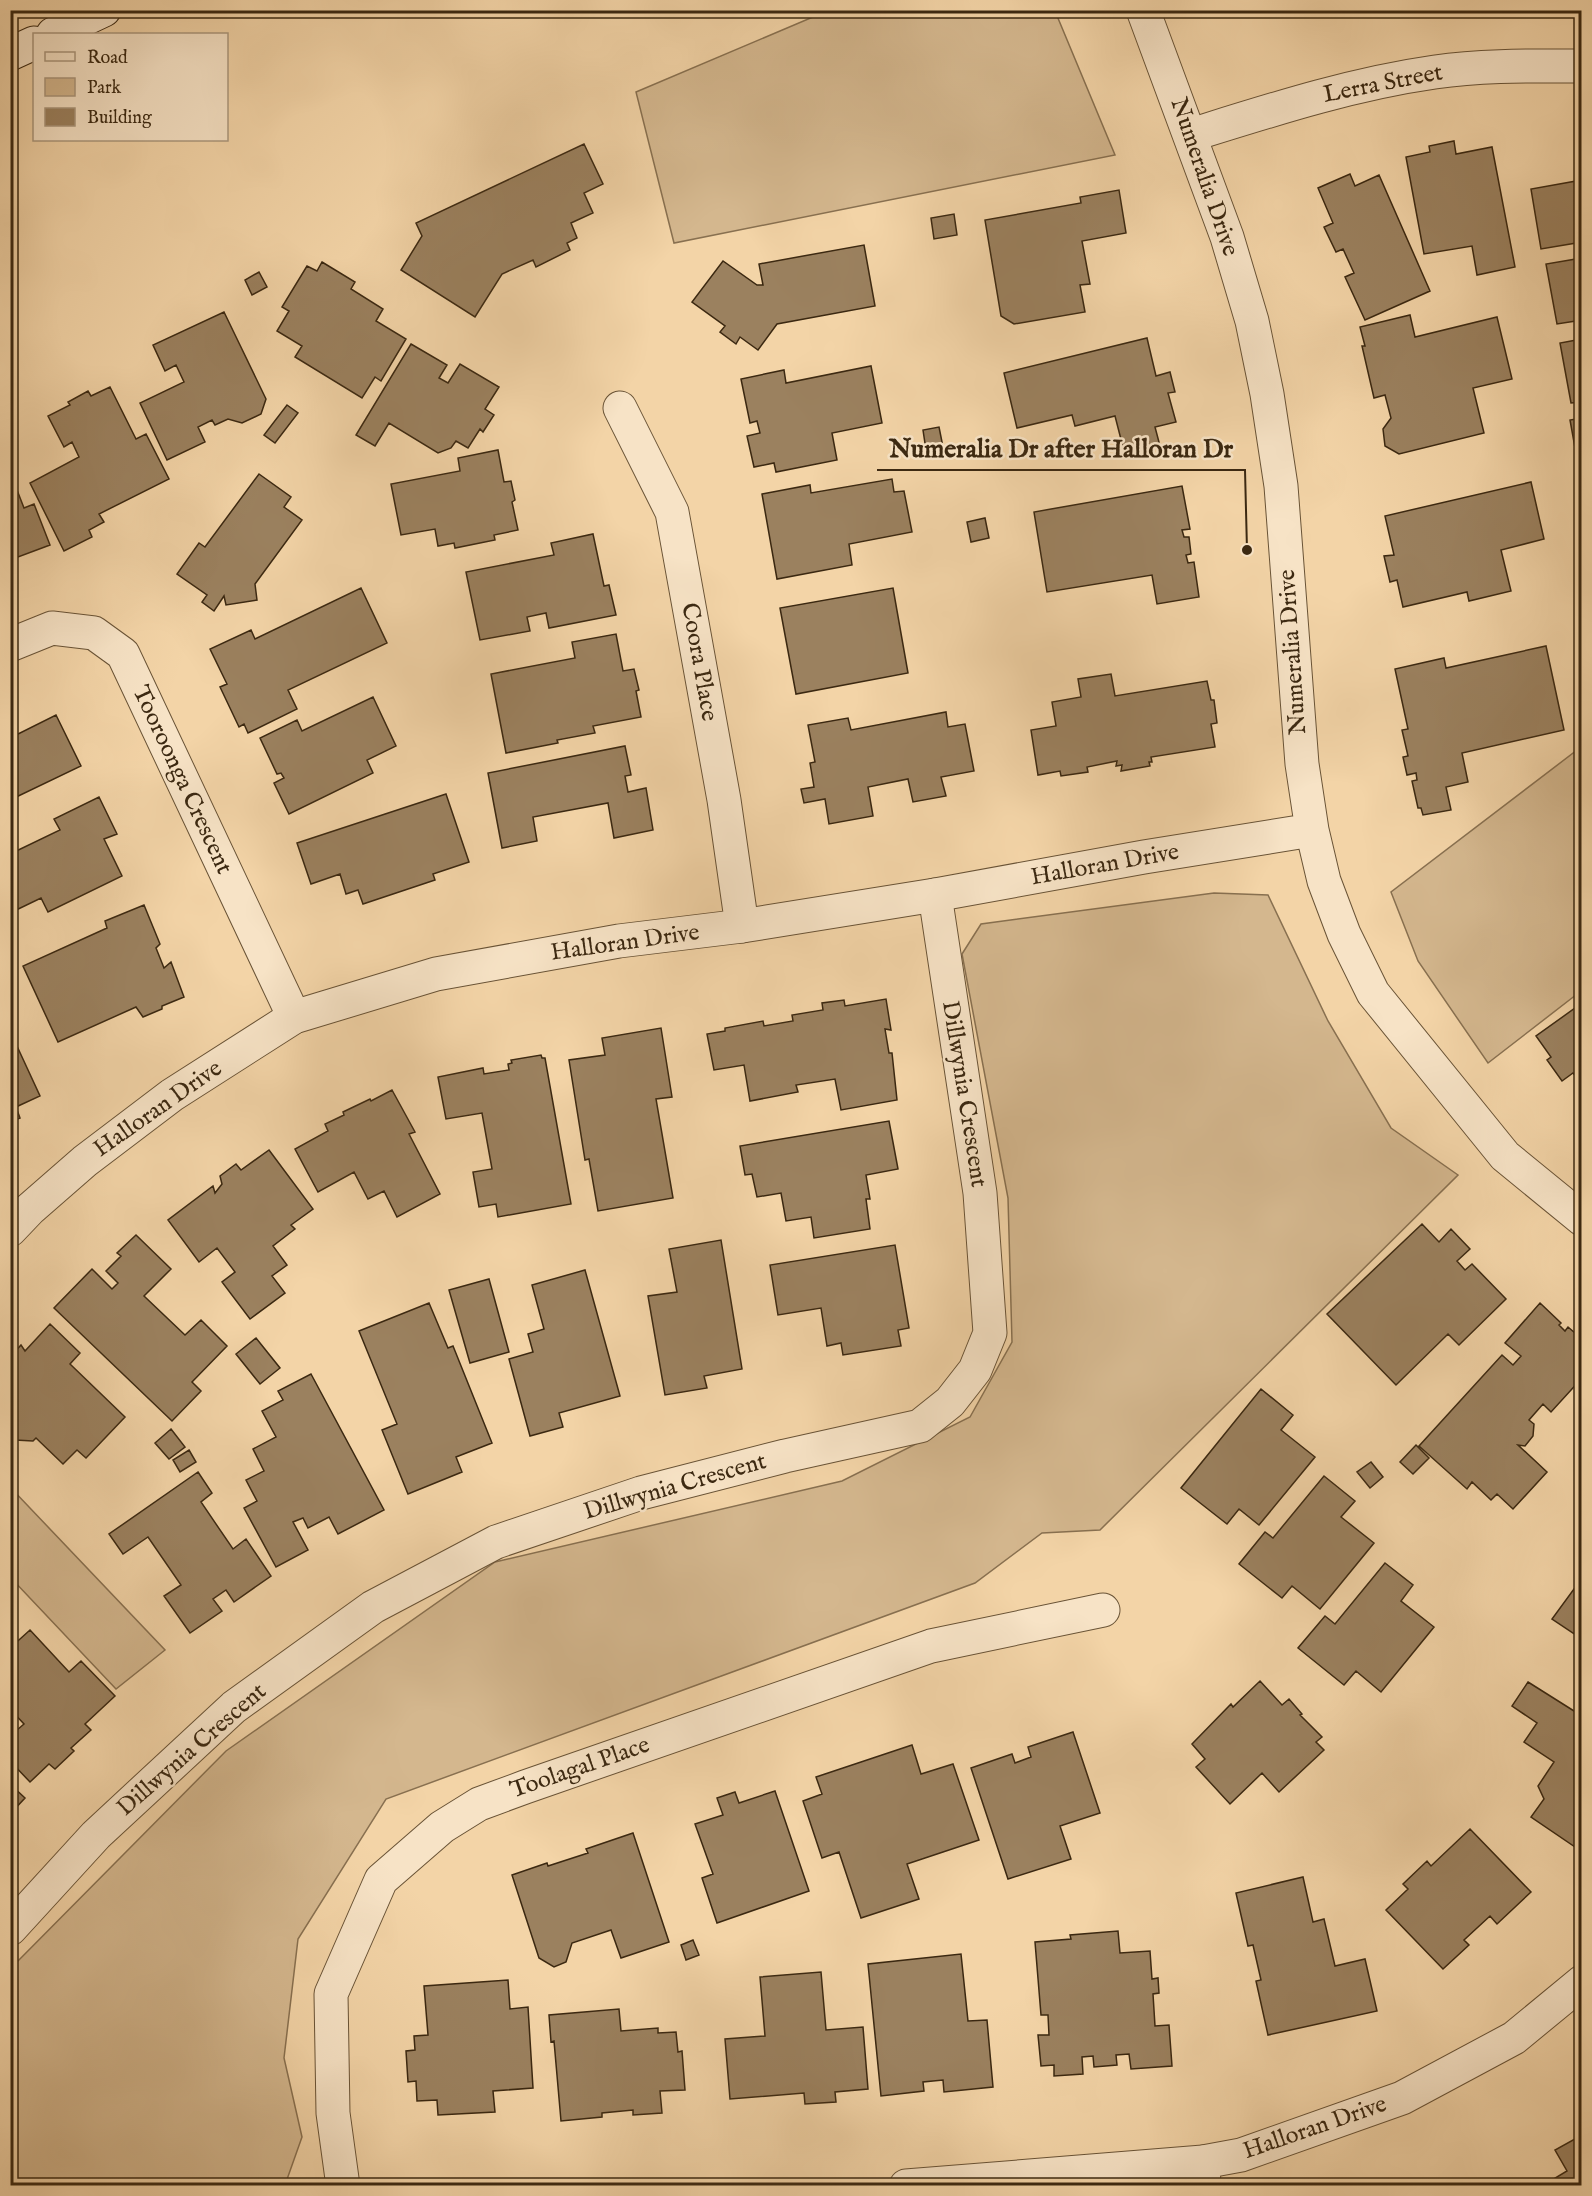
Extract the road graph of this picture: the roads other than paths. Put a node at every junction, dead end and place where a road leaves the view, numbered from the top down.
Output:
1 (104, 10) edge
2 (1143, 10) edge
3 (54, 33) edge
4 (33, 43) edge
5 (10, 54) edge
6 (1581, 66) edge
7 (1191, 135) junction
8 (620, 408) dead end
9 (10, 645) edge
10 (1311, 830) junction
11 (935, 895) junction
12 (742, 926) junction
13 (294, 1017) junction
14 (1581, 1219) edge
15 (10, 1230) edge
16 (1103, 1610) dead end
17 (10, 1929) edge
18 (1581, 1982) edge
19 (1204, 2174) edge
20 (343, 2186) edge
21 (906, 2186) edge

1 - 3 street
2 - 7 street, Numeralia Drive
4 - 5 street
6 - 7 street, Lerra Street
7 - 10 street, Numeralia Drive
8 - 12 street, Coora Place
9 - 13 street, Tooroonga Crescent
10 - 11 street, Halloran Drive
10 - 14 street, Numeralia Drive
11 - 12 street, Halloran Drive
11 - 17 street, Dillwynia Crescent
12 - 13 street, Halloran Drive
13 - 15 street, Halloran Drive
16 - 20 street, Toolagal Place
18 - 19 street, Halloran Drive
19 - 21 street, Halloran Drive

